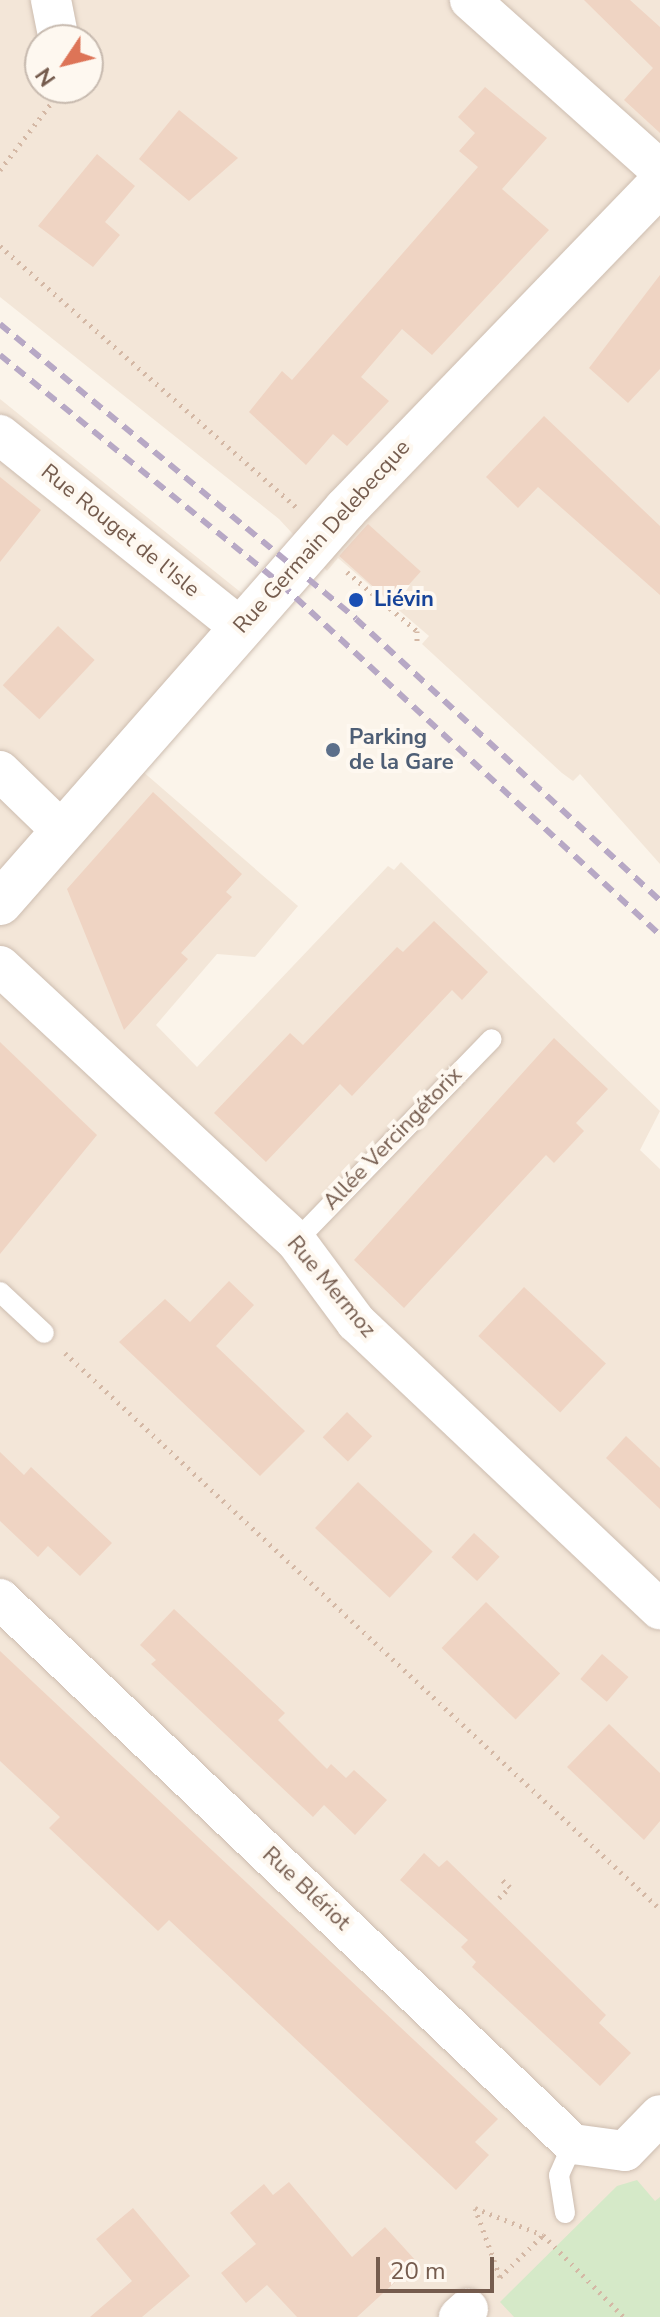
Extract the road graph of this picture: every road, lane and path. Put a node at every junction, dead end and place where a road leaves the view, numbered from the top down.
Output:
1 (51, 0) edge
2 (470, 0) edge
3 (56, 24) edge
4 (51, 104) edge
5 (0, 170) edge
6 (660, 170) edge
7 (660, 184) edge
8 (0, 246) edge
9 (0, 435) edge
10 (321, 540) junction
11 (240, 627) junction
12 (417, 641) dead end
13 (0, 771) edge
14 (63, 832) junction
15 (0, 903) edge
16 (0, 966) edge
17 (492, 1039) dead end
18 (296, 1241) junction
19 (0, 1292) edge
20 (44, 1333) joint
21 (0, 1599) edge
22 (660, 1609) edge
23 (501, 1879) dead end
24 (499, 1898) dead end
25 (660, 1909) edge
26 (660, 2115) edge
27 (573, 2144) junction
28 (565, 2213) joint
29 (543, 2235) junction
30 (500, 2277) junction
31 (463, 2313) edge
32 (624, 2317) edge

1 - 3 street
2 - 6 street
4 - 5 path
7 - 10 street, Rue Germain Delebecque
8 - 10 path
9 - 11 street, Rue Rouget de l'Isle
10 - 11 street, Rue Germain Delebecque
10 - 12 path
11 - 14 street, Rue Germain Delebecque
13 - 14 street
14 - 15 street, Rue Germain Delebecque
16 - 18 street, Rue Mermoz
17 - 18 lane, Allée Vercingétorix
18 - 22 street, Rue Mermoz
19 - 20 lane
20 - 25 path
21 - 27 street, Rue Blériot
23 - 24 path
26 - 27 street
27 - 28 lane
28 - 29 path
29 - 30 path
29 - 30 path
29 - 32 path
30 - 31 path

